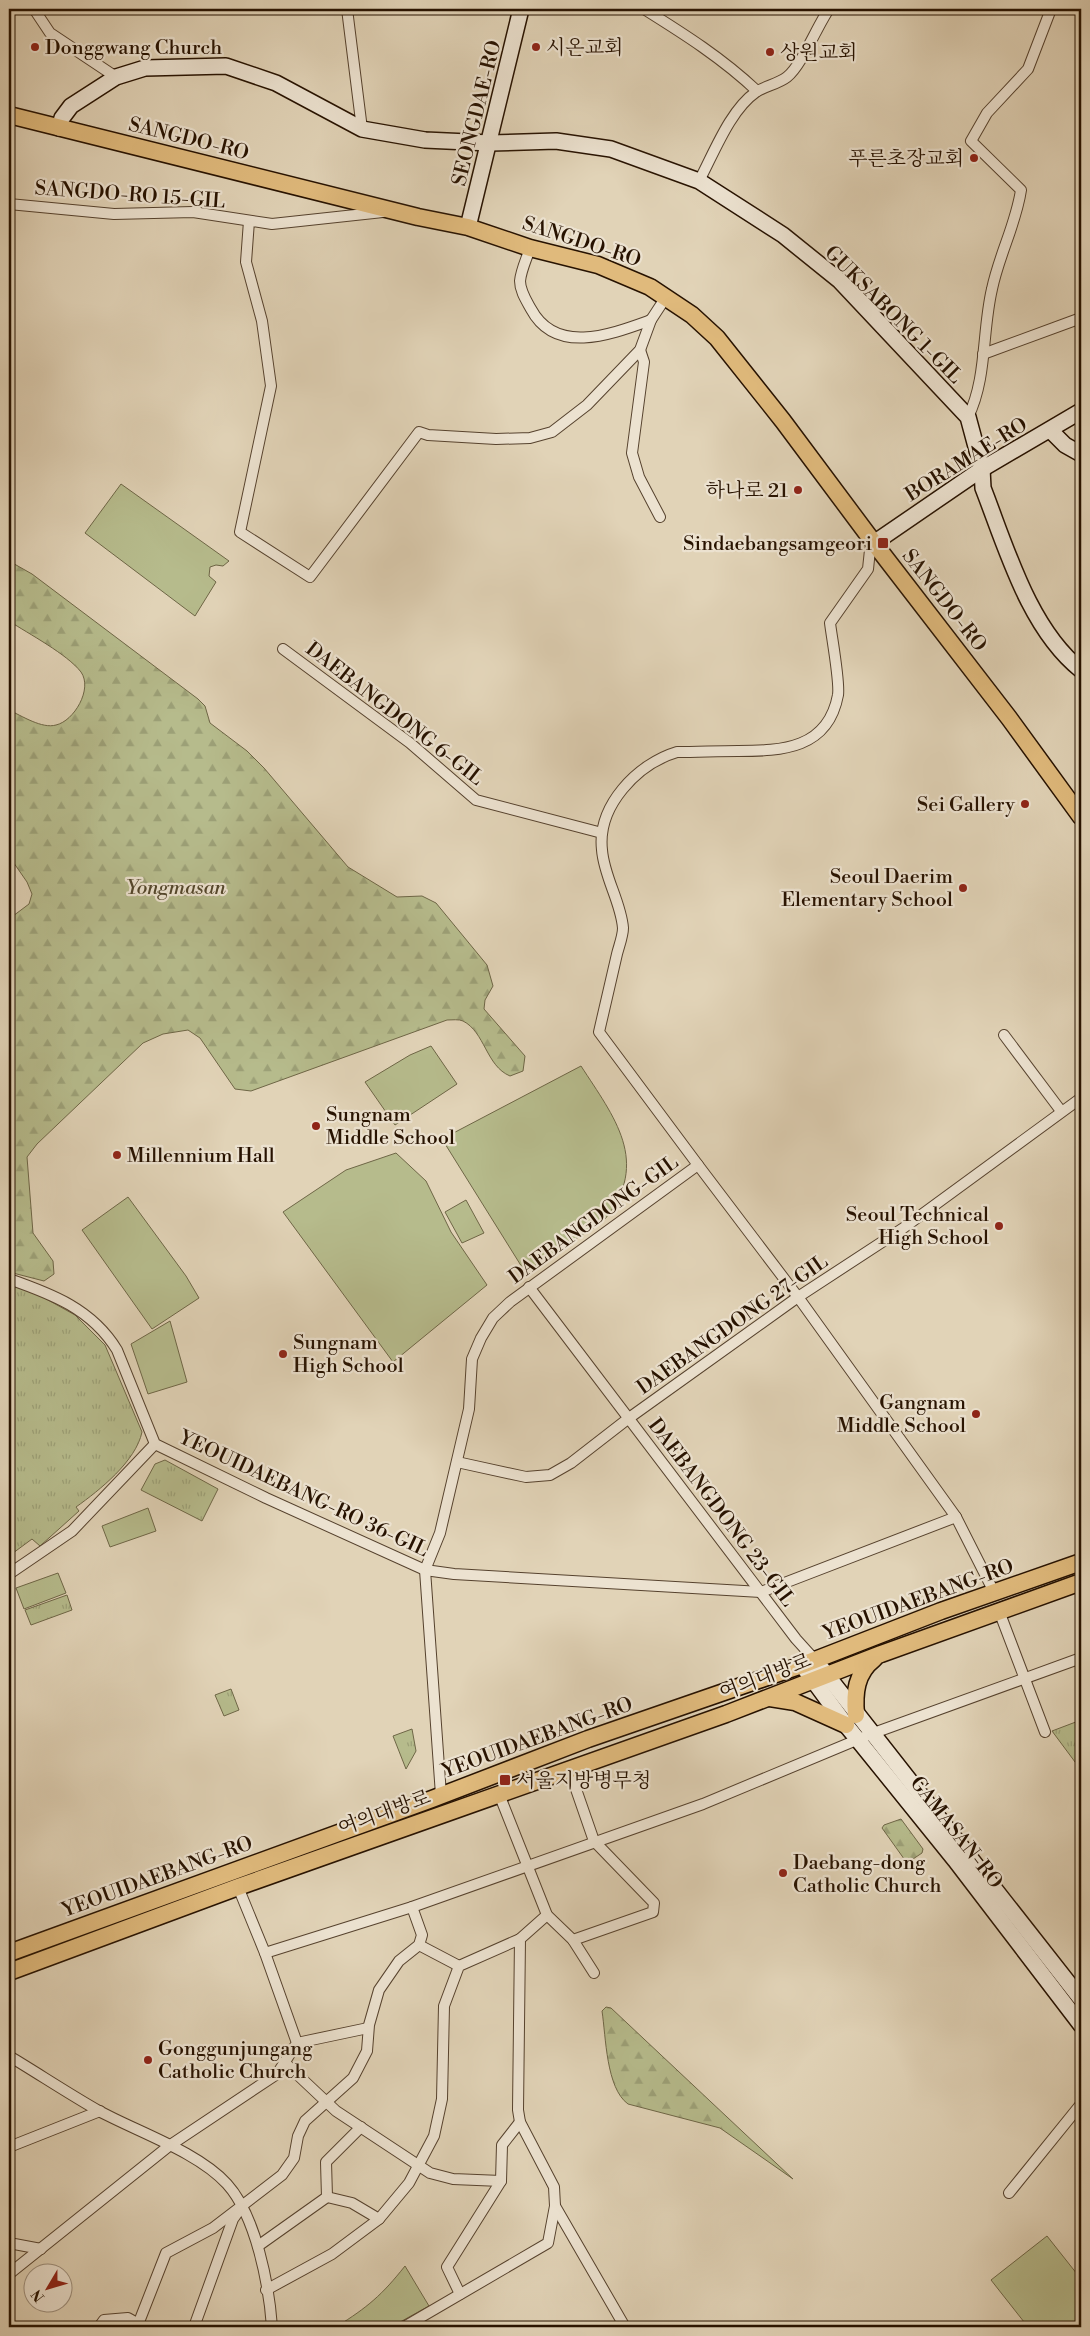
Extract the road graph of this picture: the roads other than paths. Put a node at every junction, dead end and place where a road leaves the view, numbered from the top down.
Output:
1 (34, 9) edge
2 (347, 9) edge
3 (521, 9) edge
4 (644, 9) edge
5 (829, 9) edge
6 (1051, 9) edge
7 (116, 77) junction
8 (757, 91) junction
9 (11, 118) edge
10 (59, 128) junction
11 (362, 129) junction
12 (490, 143) junction
13 (699, 181) junction
14 (9, 204) edge
15 (398, 211) junction
16 (249, 221) junction
17 (468, 227) junction
18 (530, 248) junction
19 (666, 297) junction
20 (1081, 318) edge
21 (651, 320) junction
22 (640, 350) junction
23 (983, 354) junction
24 (1081, 411) edge
25 (968, 417) junction
26 (1050, 430) junction
27 (1081, 454) edge
28 (982, 469) junction
29 (660, 517) dead end
30 (874, 543) junction
31 (283, 649) dead end
32 (1081, 670) edge
33 (1081, 817) edge
34 (602, 832) junction
35 (1004, 1035) dead end
36 (1081, 1098) edge
37 (1061, 1112) junction
38 (698, 1164) junction
39 (9, 1279) edge
40 (529, 1286) junction
41 (798, 1297) junction
42 (629, 1418) junction
43 (156, 1444) junction
44 (457, 1462) junction
45 (956, 1517) junction
46 (1081, 1562) edge
47 (425, 1570) junction
48 (9, 1574) edge
49 (1081, 1582) edge
50 (761, 1592) junction
51 (995, 1594) junction
52 (999, 1611) junction
53 (881, 1654) junction
54 (1081, 1658) edge
55 (808, 1662) junction
56 (819, 1677) junction
57 (1024, 1679) junction
58 (768, 1698) junction
59 (851, 1720) junction
60 (1045, 1732) dead end
61 (864, 1736) junction
62 (569, 1770) junction
63 (492, 1776) junction
64 (499, 1794) junction
65 (441, 1795) junction
66 (448, 1812) junction
67 (594, 1841) junction
68 (528, 1867) junction
69 (238, 1887) junction
70 (412, 1908) junction
71 (547, 1915) junction
72 (520, 1939) junction
73 (573, 1940) junction
74 (419, 1945) junction
75 (9, 1953) edge
76 (265, 1953) junction
77 (459, 1966) junction
78 (9, 1972) edge
79 (594, 1973) dead end
80 (1081, 1999) edge
81 (1081, 2025) edge
82 (368, 2028) junction
83 (297, 2043) junction
84 (9, 2056) edge
85 (284, 2062) junction
86 (326, 2102) junction
87 (1081, 2104) edge
88 (100, 2111) junction
89 (520, 2122) junction
90 (361, 2127) junction
91 (9, 2146) edge
92 (169, 2146) junction
93 (419, 2165) junction
94 (501, 2181) junction
95 (1009, 2193) dead end
96 (327, 2197) junction
97 (242, 2206) junction
98 (555, 2206) junction
99 (379, 2219) junction
100 (9, 2243) edge
101 (258, 2246) junction
102 (41, 2249) junction
103 (9, 2274) edge
104 (266, 2290) junction
105 (460, 2294) junction
106 (141, 2325) edge
107 (99, 2327) edge
108 (194, 2327) edge
109 (272, 2327) edge
110 (404, 2327) edge
111 (625, 2327) edge

1 - 7 street
2 - 11 street
3 - 12 street, SEONGDAE-RO
4 - 8 street
5 - 8 street
6 - 23 street
7 - 10 street, GUKSABONG 1-GIL
7 - 11 street, GUKSABONG 1-GIL
8 - 13 street
9 - 10 main road, SANGDO-RO
10 - 15 main road, SANGDO-RO
11 - 12 street, GUKSABONG 1-GIL
12 - 13 street, GUKSABONG 1-GIL
12 - 17 street, SEONGDAE-RO
13 - 25 street, GUKSABONG 1-GIL
14 - 16 street, SANGDO-RO 15-GIL
15 - 16 street, SANGDO-RO 15-GIL
15 - 17 main road, SANGDO-RO
16 - 22 street
17 - 18 main road, SANGDO-RO
18 - 19 main road, SANGDO-RO
18 - 21 street
19 - 21 street
19 - 30 main road, SANGDO-RO
20 - 23 street
21 - 22 street
22 - 29 street
23 - 25 street
24 - 26 street, BORAMAE-RO
25 - 28 street
26 - 27 street
26 - 28 street, BORAMAE-RO
28 - 30 street, BORAMAE-RO
28 - 32 street
30 - 33 main road, SANGDO-RO
30 - 34 street, DAEBANGDONG-GIL
31 - 34 street, DAEBANGDONG 6-GIL
34 - 38 street, DAEBANGDONG-GIL
35 - 37 street
36 - 37 street, DAEBANGDONG 27-GIL
37 - 41 street, DAEBANGDONG 27-GIL
38 - 40 street, DAEBANGDONG-GIL
38 - 41 street
39 - 43 street, YEOUIDAEBANG-RO 36-GIL
40 - 42 street, DAEBANGDONG 23-GIL
40 - 44 street, DAEBANGDONG-GIL
41 - 42 street, DAEBANGDONG 27-GIL
41 - 45 street
42 - 44 street, DAEBANGDONG 27-GIL
42 - 50 street, DAEBANGDONG 23-GIL
43 - 47 street, YEOUIDAEBANG-RO 36-GIL
43 - 48 street
44 - 47 street, DAEBANGDONG-GIL
45 - 50 street
45 - 51 street
46 - 51 main road, YEOUIDAEBANG-RO
47 - 50 street, YEOUIDAEBANG-RO 36-GIL
47 - 65 street, DAEBANGDONG-GIL
49 - 52 main road, YEOUIDAEBANG-RO
50 - 55 street, DAEBANGDONG 23-GIL
51 - 55 main road, YEOUIDAEBANG-RO
52 - 53 main road, 여의대방로
52 - 57 street
53 - 56 main road, 여의대방로
53 - 59 main road
54 - 57 street
55 - 56 street, GAMASAN-RO
55 - 63 main road, YEOUIDAEBANG-RO
56 - 58 main road, 여의대방로
56 - 59 street, GAMASAN-RO
57 - 60 street
57 - 61 street
58 - 59 main road
58 - 62 main road, 여의대방로
59 - 61 street, GAMASAN-RO
61 - 67 street
61 - 80 street, GAMASAN-RO
61 - 81 street, GAMASAN-RO
62 - 64 main road, 여의대방로
62 - 67 street, YEOUIDAEBANG-RO
63 - 64 main road
63 - 65 main road, YEOUIDAEBANG-RO
64 - 66 main road, 여의대방로
64 - 68 street
65 - 66 main road
65 - 75 main road, YEOUIDAEBANG-RO
66 - 69 main road, 여의대방로
67 - 68 street
67 - 73 street
68 - 70 street
68 - 71 street
69 - 76 street
69 - 78 main road, 여의대방로
70 - 74 street
70 - 76 street
71 - 72 street
71 - 73 street
72 - 77 street
72 - 89 street
73 - 79 street
74 - 77 street
74 - 82 street
76 - 83 street
77 - 93 street
82 - 83 street
82 - 86 street
83 - 85 street
84 - 88 street
85 - 86 street
85 - 92 street
86 - 90 street
86 - 97 street
87 - 95 street
88 - 91 street
88 - 92 street
89 - 94 street
89 - 98 street
90 - 93 street
90 - 96 street
92 - 97 street
92 - 102 street
93 - 94 street
93 - 99 street
94 - 105 street
96 - 99 street
96 - 101 street
97 - 101 street
97 - 106 street
97 - 108 street
98 - 105 street
98 - 111 street
99 - 104 street
100 - 102 street
101 - 104 street
102 - 103 street
104 - 109 street
105 - 110 street
106 - 107 street

